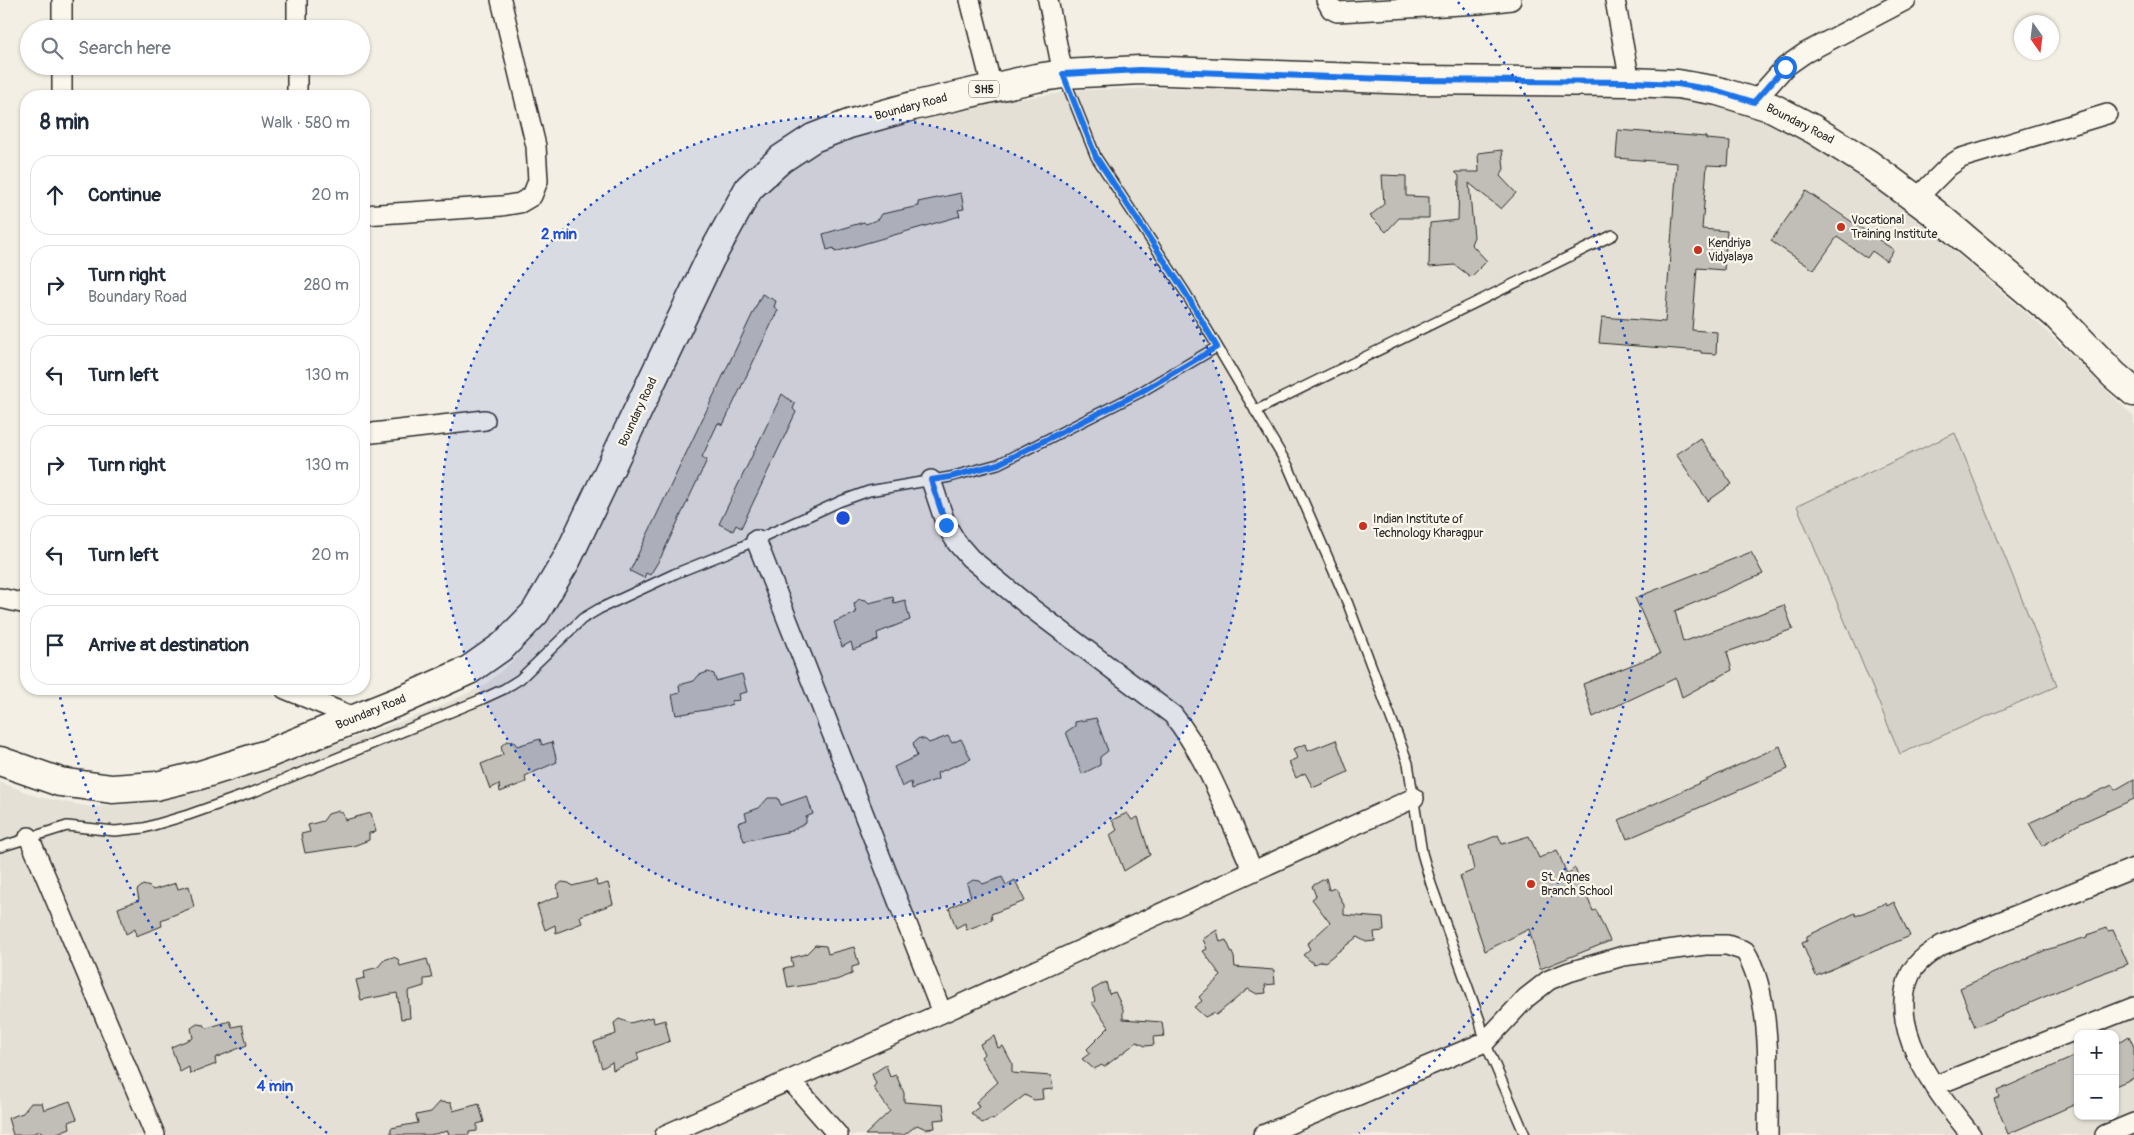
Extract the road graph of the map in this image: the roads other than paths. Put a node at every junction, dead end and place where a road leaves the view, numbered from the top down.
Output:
1 (62, 0) edge
2 (297, 0) edge
3 (501, 0) edge
4 (970, 0) edge
5 (1048, 0) edge
6 (1326, 0) edge
7 (1510, 0) edge
8 (1615, 0) edge
9 (1906, 0) edge
10 (62, 20) edge
11 (297, 20) edge
12 (1063, 74) junction
13 (62, 75) edge
14 (297, 75) edge
15 (1630, 82) junction
16 (992, 87) junction
17 (62, 90) edge
18 (297, 90) edge
19 (1754, 102) junction
20 (2107, 114) dead end
21 (1916, 199) junction
22 (370, 215) edge
23 (1613, 235) dead end
24 (1217, 347) junction
25 (2134, 392) edge
26 (1255, 411) junction
27 (485, 420) dead end
28 (370, 433) edge
29 (931, 480) junction
30 (756, 540) junction
31 (0, 598) edge
32 (20, 603) edge
33 (303, 695) edge
34 (356, 718) junction
35 (0, 761) edge
36 (1414, 798) junction
37 (29, 837) junction
38 (0, 846) edge
39 (2134, 868) edge
40 (1253, 871) junction
41 (2134, 1007) edge
42 (942, 1013) junction
43 (1485, 1042) junction
44 (790, 1080) junction
45 (1934, 1086) junction
46 (2134, 1123) edge
47 (154, 1135) edge
48 (665, 1135) edge
49 (838, 1135) edge
50 (1262, 1135) edge
51 (1525, 1135) edge
52 (1768, 1135) edge
53 (1971, 1135) edge
54 (2105, 1135) edge

1 - 10 street
2 - 11 street
3 - 22 street
4 - 16 street
5 - 12 street
6 - 7 street
8 - 15 street
9 - 19 street
12 - 15 main road, Boundary Road / SH5
12 - 16 main road, Boundary Road / SH5
12 - 24 lane
13 - 17 street
14 - 18 street
15 - 19 main road, Boundary Road / SH5
16 - 34 main road, Boundary Road / SH5
19 - 21 main road, Boundary Road / SH5
20 - 21 street
21 - 25 main road, Boundary Road / SH5
23 - 26 lane
24 - 26 lane
24 - 29 lane
26 - 36 lane
27 - 28 street
29 - 30 lane
29 - 40 street
30 - 37 lane
30 - 42 street
31 - 32 street
33 - 34 street
34 - 35 main road, Boundary Road / SH5
36 - 40 street
36 - 43 lane
37 - 38 lane
37 - 47 street
39 - 45 street
40 - 42 street
41 - 45 street
42 - 44 street
43 - 50 street
43 - 51 lane
43 - 52 street
44 - 48 street
44 - 49 street
45 - 53 street
46 - 54 street

